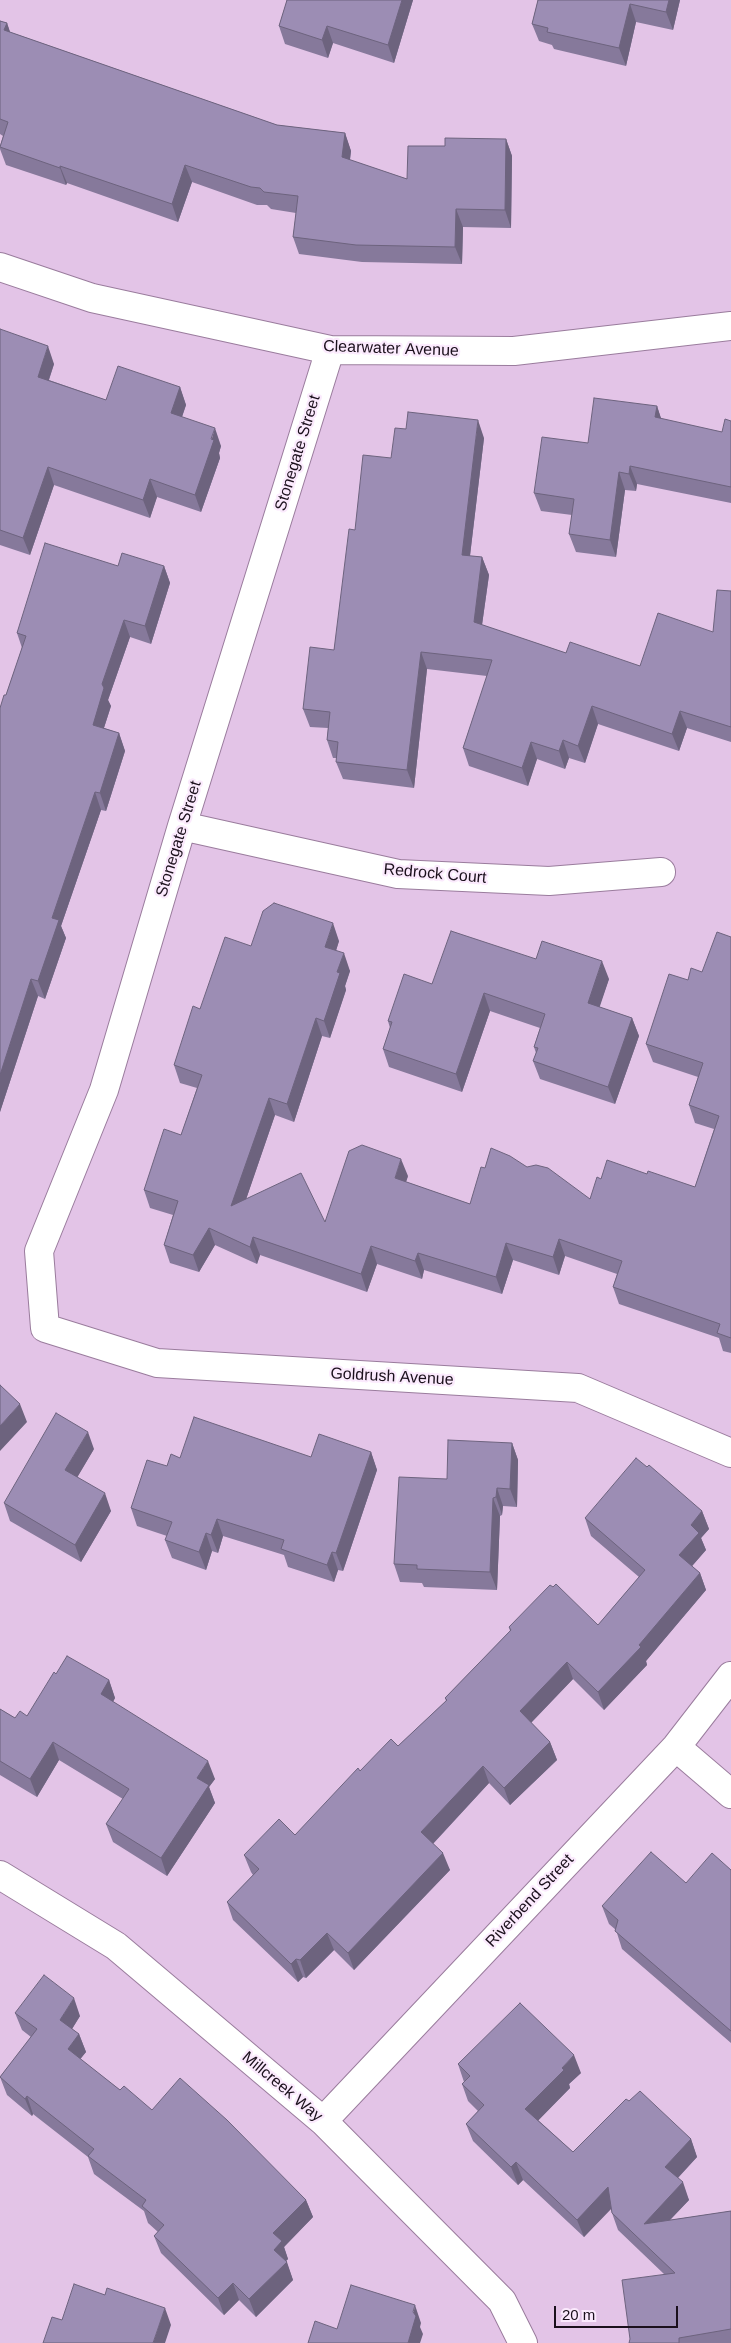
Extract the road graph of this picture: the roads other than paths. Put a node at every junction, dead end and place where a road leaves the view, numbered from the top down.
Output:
1 (0, 267) edge
2 (731, 326) edge
3 (330, 350) junction
4 (182, 826) junction
5 (661, 872) dead end
6 (44, 1328) joint
7 (731, 1453) edge
8 (731, 1676) edge
9 (676, 1747) junction
10 (731, 1794) edge
11 (0, 1875) edge
12 (322, 2121) junction
13 (523, 2343) edge

1 - 3 street, Clearwater Avenue
2 - 3 street, Clearwater Avenue
3 - 4 street, Stonegate Street
4 - 5 street, Redrock Court
4 - 6 street, Stonegate Street
6 - 7 street, Goldrush Avenue
8 - 9 street, Riverbend Street
9 - 10 street
9 - 12 street, Riverbend Street
11 - 12 street, Millcreek Way
12 - 13 street, Millcreek Way

